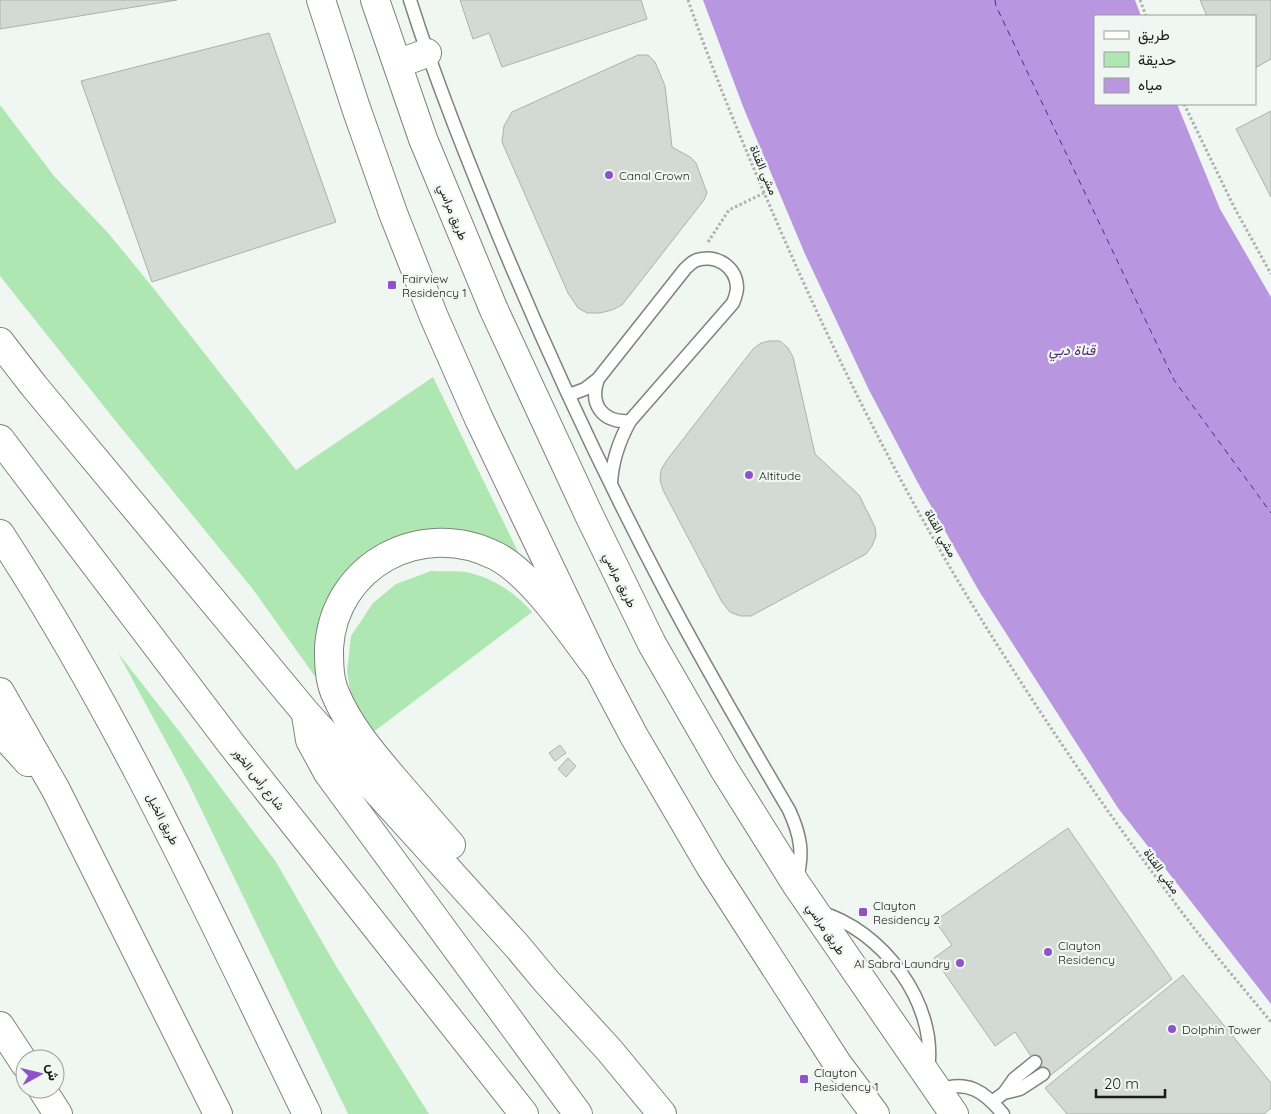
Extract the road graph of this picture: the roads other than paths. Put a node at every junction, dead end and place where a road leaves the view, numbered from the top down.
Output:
1 (321, 0) edge
2 (375, 0) edge
3 (410, 0) edge
4 (427, 53) junction
5 (397, 64) junction
6 (0, 342) edge
7 (598, 379) junction
8 (569, 395) junction
9 (630, 421) junction
10 (0, 439) edge
11 (611, 486) junction
12 (0, 534) edge
13 (599, 670) junction
14 (0, 692) edge
15 (306, 713) junction
16 (0, 731) edge
17 (56, 790) junction
18 (796, 884) junction
19 (812, 910) junction
20 (517, 946) junction
21 (0, 1026) edge
22 (15, 1049) edge
23 (1035, 1062) dead end
24 (1044, 1074) dead end
25 (932, 1084) junction
26 (1004, 1093) junction
27 (48, 1099) edge
28 (992, 1101) junction
29 (578, 1113) edge
30 (58, 1114) edge
31 (218, 1114) edge
32 (307, 1114) edge
33 (524, 1114) edge
34 (662, 1114) edge
35 (875, 1114) edge
36 (954, 1114) edge
37 (1003, 1114) edge

1 - 13 main road
2 - 5 main road, طريق مراسي
3 - 4 lane
4 - 5 main road
4 - 8 lane
5 - 18 main road, طريق مراسي
6 - 15 main road
7 - 8 lane
7 - 9 lane
7 - 9 lane
8 - 11 lane
9 - 11 lane
10 - 33 main road, شارع رأس الخور
11 - 18 lane
12 - 32 main road, طريق الخيل
13 - 20 main road
13 - 35 main road
14 - 17 main road
15 - 20 main road
15 - 29 main road
16 - 17 main road
17 - 31 main road
18 - 19 main road, طريق مراسي
19 - 25 main road, طريق مراسي
19 - 25 lane
20 - 34 main road
21 - 22 main road
23 - 26 lane
24 - 26 lane
25 - 28 lane
25 - 36 main road, طريق مراسي
26 - 28 lane
27 - 30 main road
28 - 37 lane

